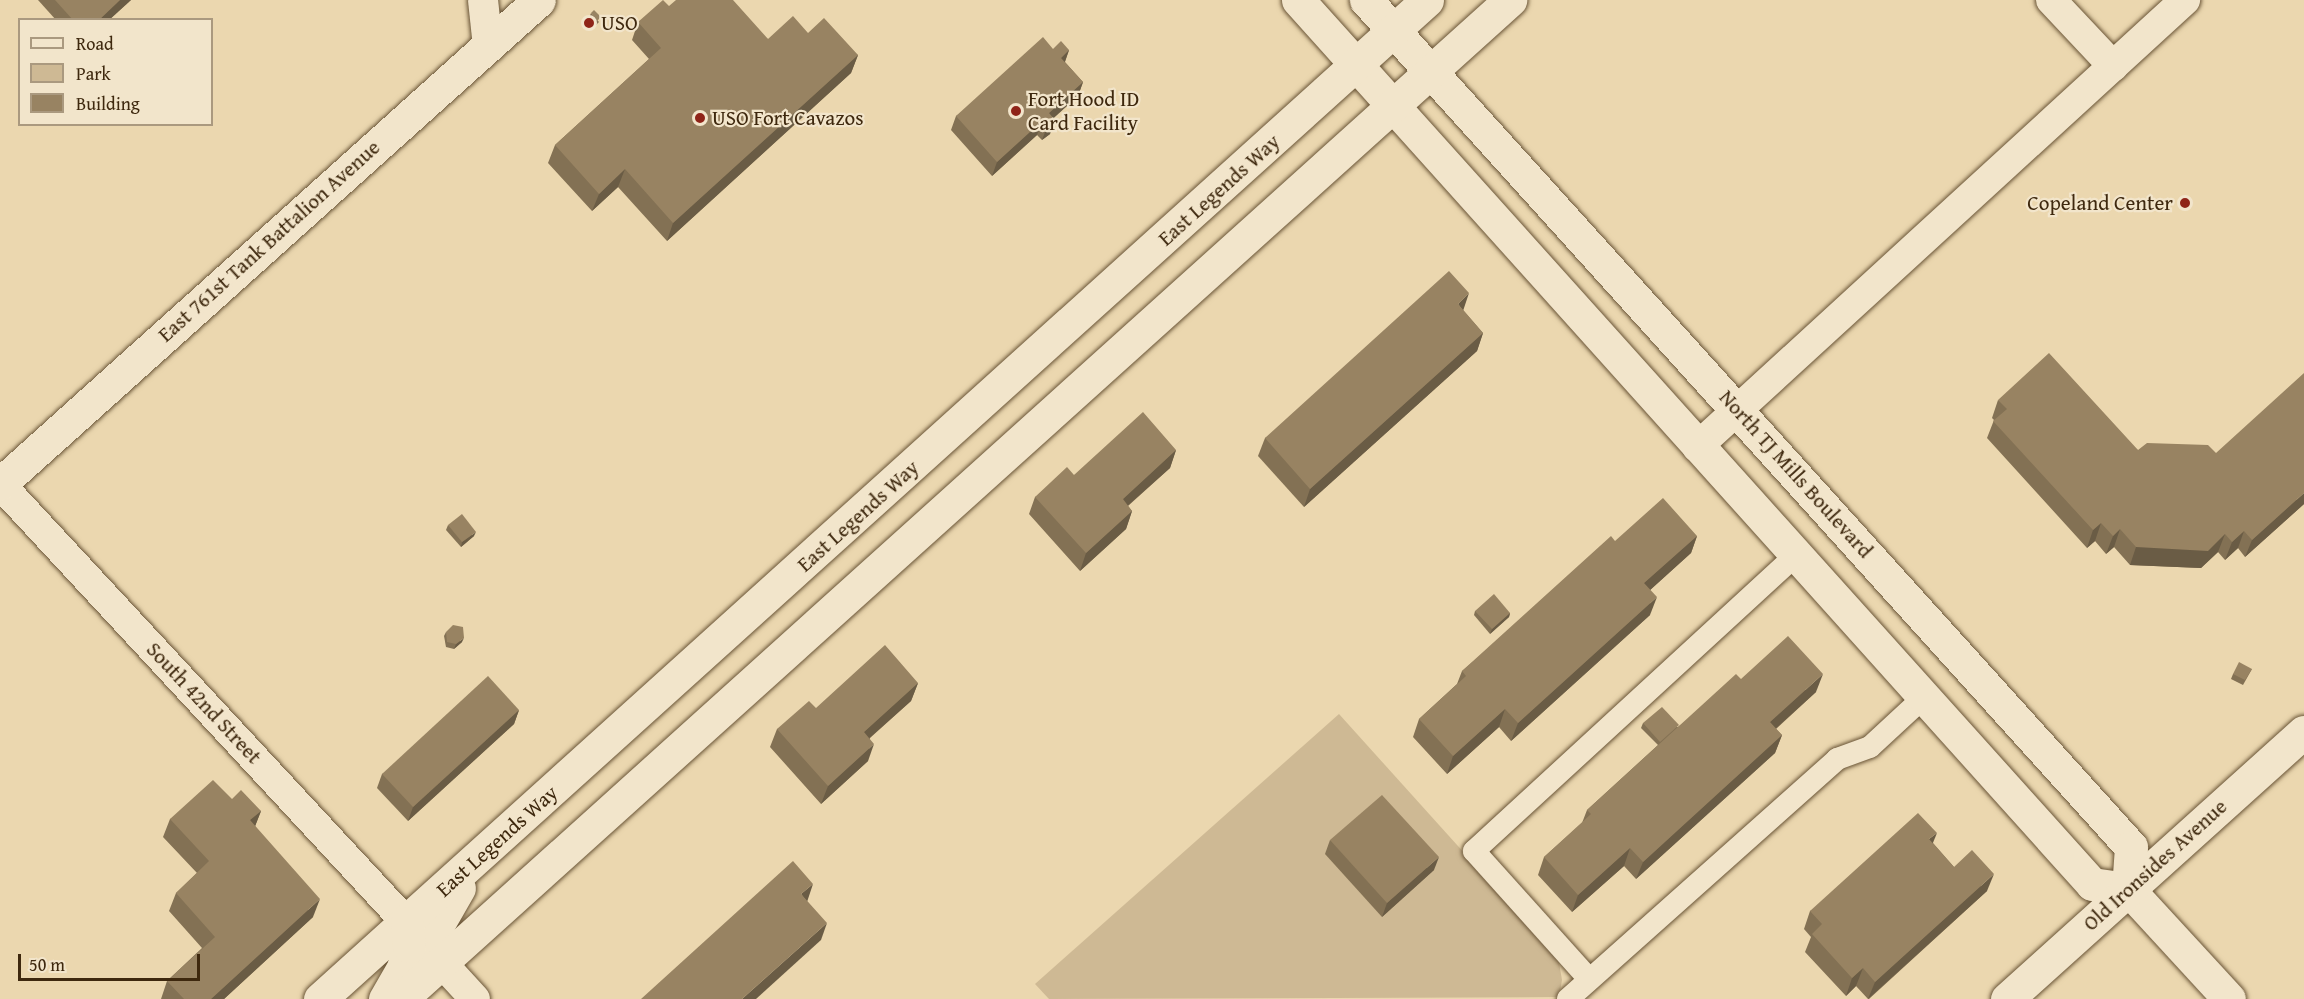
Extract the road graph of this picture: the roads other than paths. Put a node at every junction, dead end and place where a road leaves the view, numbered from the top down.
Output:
1 (483, 0) edge
2 (538, 0) edge
3 (1298, 0) edge
4 (1366, 0) edge
5 (1427, 0) edge
6 (1510, 0) edge
7 (2051, 0) edge
8 (2185, 0) edge
9 (1394, 30) junction
10 (488, 47) junction
11 (1357, 65) junction
12 (2113, 66) junction
13 (1431, 70) junction
14 (1392, 105) junction
15 (1739, 410) junction
16 (1697, 447) junction
17 (0, 484) edge
18 (1794, 557) junction
19 (1924, 697) junction
20 (2304, 732) edge
21 (472, 865) junction
22 (2128, 889) junction
23 (406, 923) junction
24 (441, 962) junction
25 (1589, 979) junction
26 (320, 999) edge
27 (385, 999) edge
28 (401, 999) edge
29 (475, 999) edge
30 (1568, 999) edge
31 (2007, 999) edge
32 (2229, 999) edge

1 - 10 street
2 - 10 street, East 761st Tank Battalion Avenue
3 - 11 street
4 - 9 street, North TJ Mills Boulevard
5 - 9 street, East Legends Way
6 - 13 street
7 - 12 street
8 - 12 street
9 - 11 street, East Legends Way
9 - 13 street, North TJ Mills Boulevard
10 - 17 street, East 761st Tank Battalion Avenue
11 - 14 street
11 - 21 street, East Legends Way
12 - 15 street
13 - 14 street
13 - 15 street, North TJ Mills Boulevard
14 - 16 street
14 - 24 street
15 - 16 street
15 - 22 street, North TJ Mills Boulevard
16 - 18 street
17 - 23 street, South 42nd Street
18 - 19 street
18 - 25 street
19 - 22 street
19 - 25 street
20 - 22 street, Old Ironsides Avenue
21 - 23 street, East Legends Way
21 - 24 street
22 - 31 street, Old Ironsides Avenue
22 - 32 street
23 - 26 street, East Legends Way
23 - 27 street
24 - 28 street
24 - 29 street
25 - 30 street

